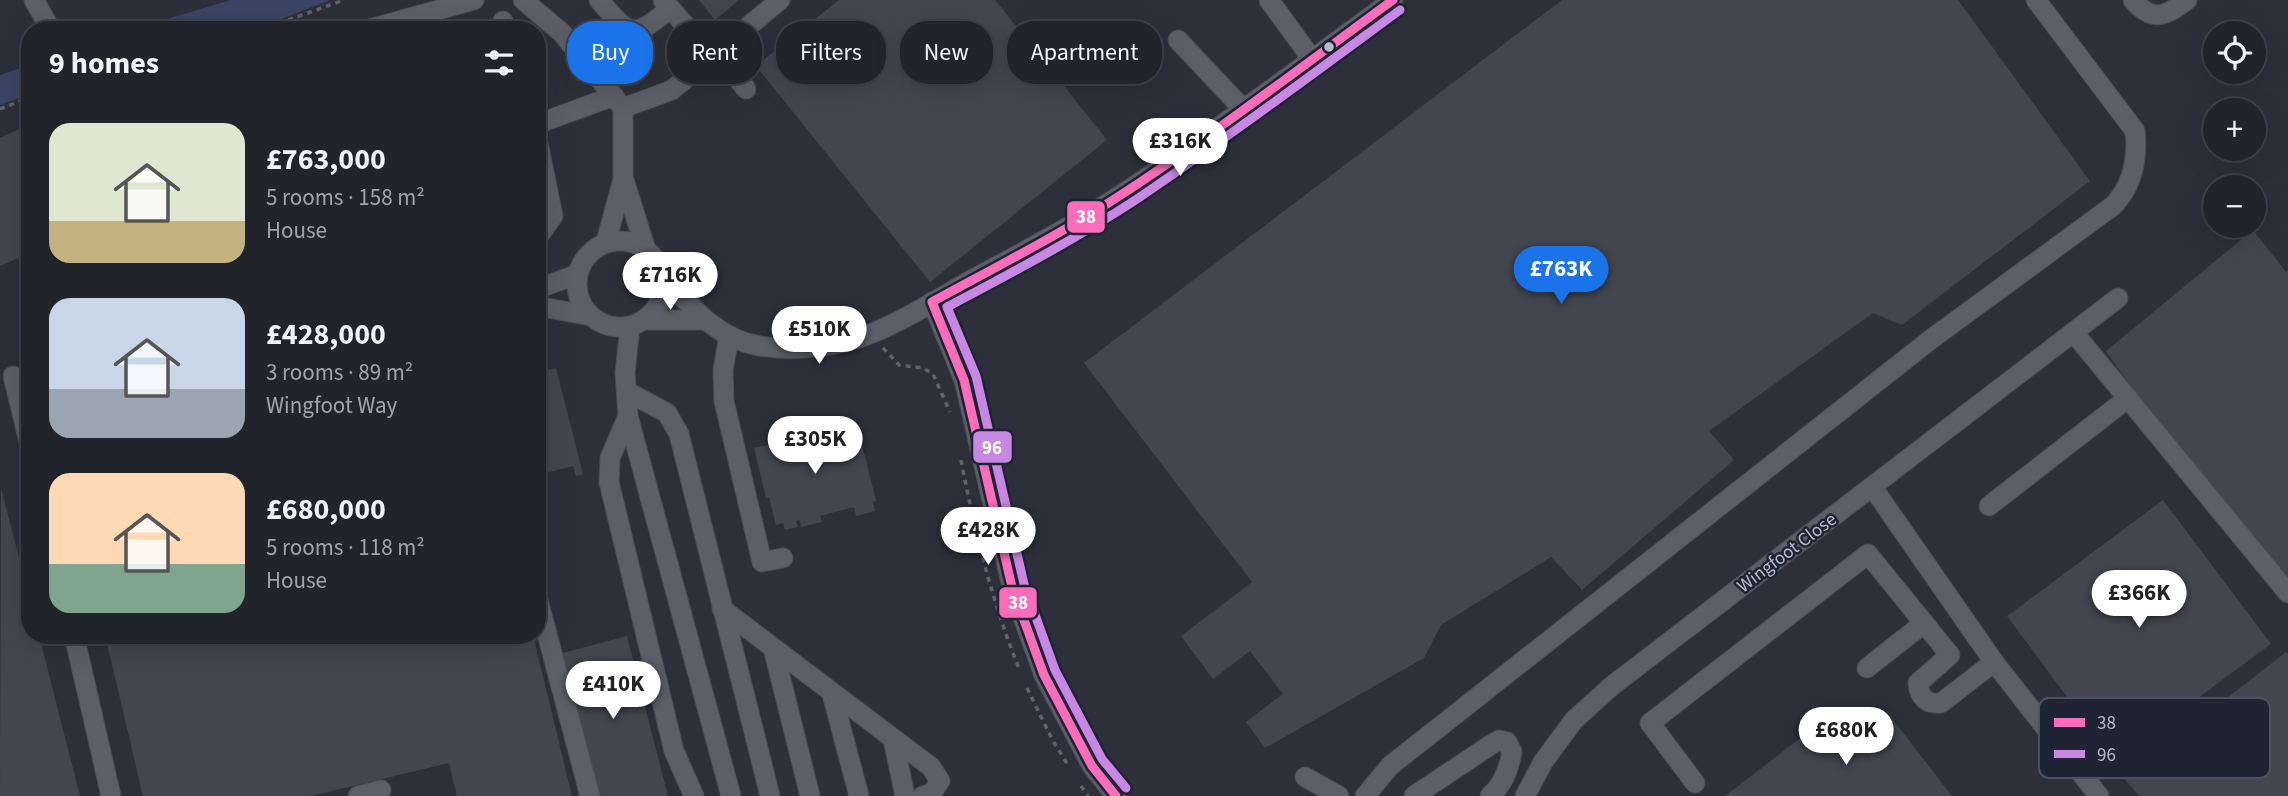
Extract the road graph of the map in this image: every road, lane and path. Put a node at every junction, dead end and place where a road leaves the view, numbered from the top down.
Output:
1 (34, 0) edge
2 (344, 0) edge
3 (474, 0) edge
4 (523, 0) edge
5 (599, 0) edge
6 (780, 0) edge
7 (1269, 0) edge
8 (1393, 0) edge
9 (2036, 0) edge
10 (2133, 0) edge
11 (2187, 0) edge
12 (666, 4) edge
13 (46, 21) edge
14 (285, 21) edge
15 (398, 21) edge
16 (683, 21) edge
17 (755, 21) edge
18 (1178, 40) dead end
19 (1312, 59) junction
20 (679, 84) edge
21 (742, 84) edge
22 (746, 89) dead end
23 (21, 101) edge
24 (619, 102) junction
25 (0, 109) edge
26 (1243, 109) junction
27 (546, 122) edge
28 (623, 179) junction
29 (546, 182) edge
30 (546, 226) edge
31 (606, 242) junction
32 (645, 247) junction
33 (578, 274) junction
34 (663, 277) junction
35 (546, 286) edge
36 (2118, 298) dead end
37 (932, 302) junction
38 (546, 308) edge
39 (599, 320) junction
40 (705, 320) junction
41 (637, 323) junction
42 (2074, 333) junction
43 (729, 336) junction
44 (14, 375) edge
45 (626, 382) junction
46 (2128, 398) junction
47 (21, 406) edge
48 (628, 416) junction
49 (1872, 488) junction
50 (1989, 506) dead end
51 (783, 558) dead end
52 (2288, 593) edge
53 (722, 609) junction
54 (1924, 623) junction
55 (546, 630) edge
56 (76, 644) edge
57 (773, 648) junction
58 (1993, 662) junction
59 (1867, 668) dead end
60 (832, 694) junction
61 (2039, 720) edge
62 (893, 739) junction
63 (1305, 777) dead end
64 (2085, 778) edge
65 (1695, 783) dead end
66 (381, 790) dead end
67 (1374, 794) edge
68 (111, 796) edge
69 (358, 796) edge
70 (590, 796) edge
71 (694, 796) edge
72 (730, 796) edge
73 (770, 796) edge
74 (810, 796) edge
75 (859, 796) edge
76 (905, 796) edge
77 (923, 796) edge
78 (1116, 796) edge
79 (1339, 796) edge
80 (1414, 796) edge
81 (1490, 796) edge
82 (1525, 796) edge
83 (2099, 796) edge

1 - 13 street
2 - 14 path
3 - 15 street
4 - 24 street
5 - 12 street
6 - 17 street
7 - 19 street
8 - 19 street
9 - 67 street
10 - 11 street
12 - 16 street
18 - 26 street
19 - 26 street
20 - 24 street
21 - 22 street
23 - 25 path
24 - 27 street
24 - 28 street
26 - 37 street
28 - 31 street
28 - 32 street
29 - 30 street
31 - 32 street
31 - 33 street
32 - 34 street
33 - 35 street
33 - 39 street
34 - 40 street
34 - 41 street
36 - 42 street, Wingfoot Close
37 - 43 street
37 - 78 street
38 - 39 street
39 - 41 street
39 - 45 street
40 - 41 street
40 - 43 street
41 - 45 street
42 - 46 street
42 - 49 street, Wingfoot Close
43 - 51 street
44 - 47 street
45 - 48 street
45 - 53 street
46 - 50 street
46 - 52 street
48 - 71 street
48 - 72 street
49 - 58 street
49 - 82 street, Wingfoot Close
53 - 57 street
53 - 73 street
54 - 58 street
54 - 59 street
54 - 65 street
55 - 70 street
56 - 68 street
57 - 60 street
57 - 74 street
58 - 61 street
60 - 62 street
60 - 75 street
62 - 76 street
62 - 77 street
63 - 79 street
64 - 83 street
66 - 69 street
80 - 81 street

